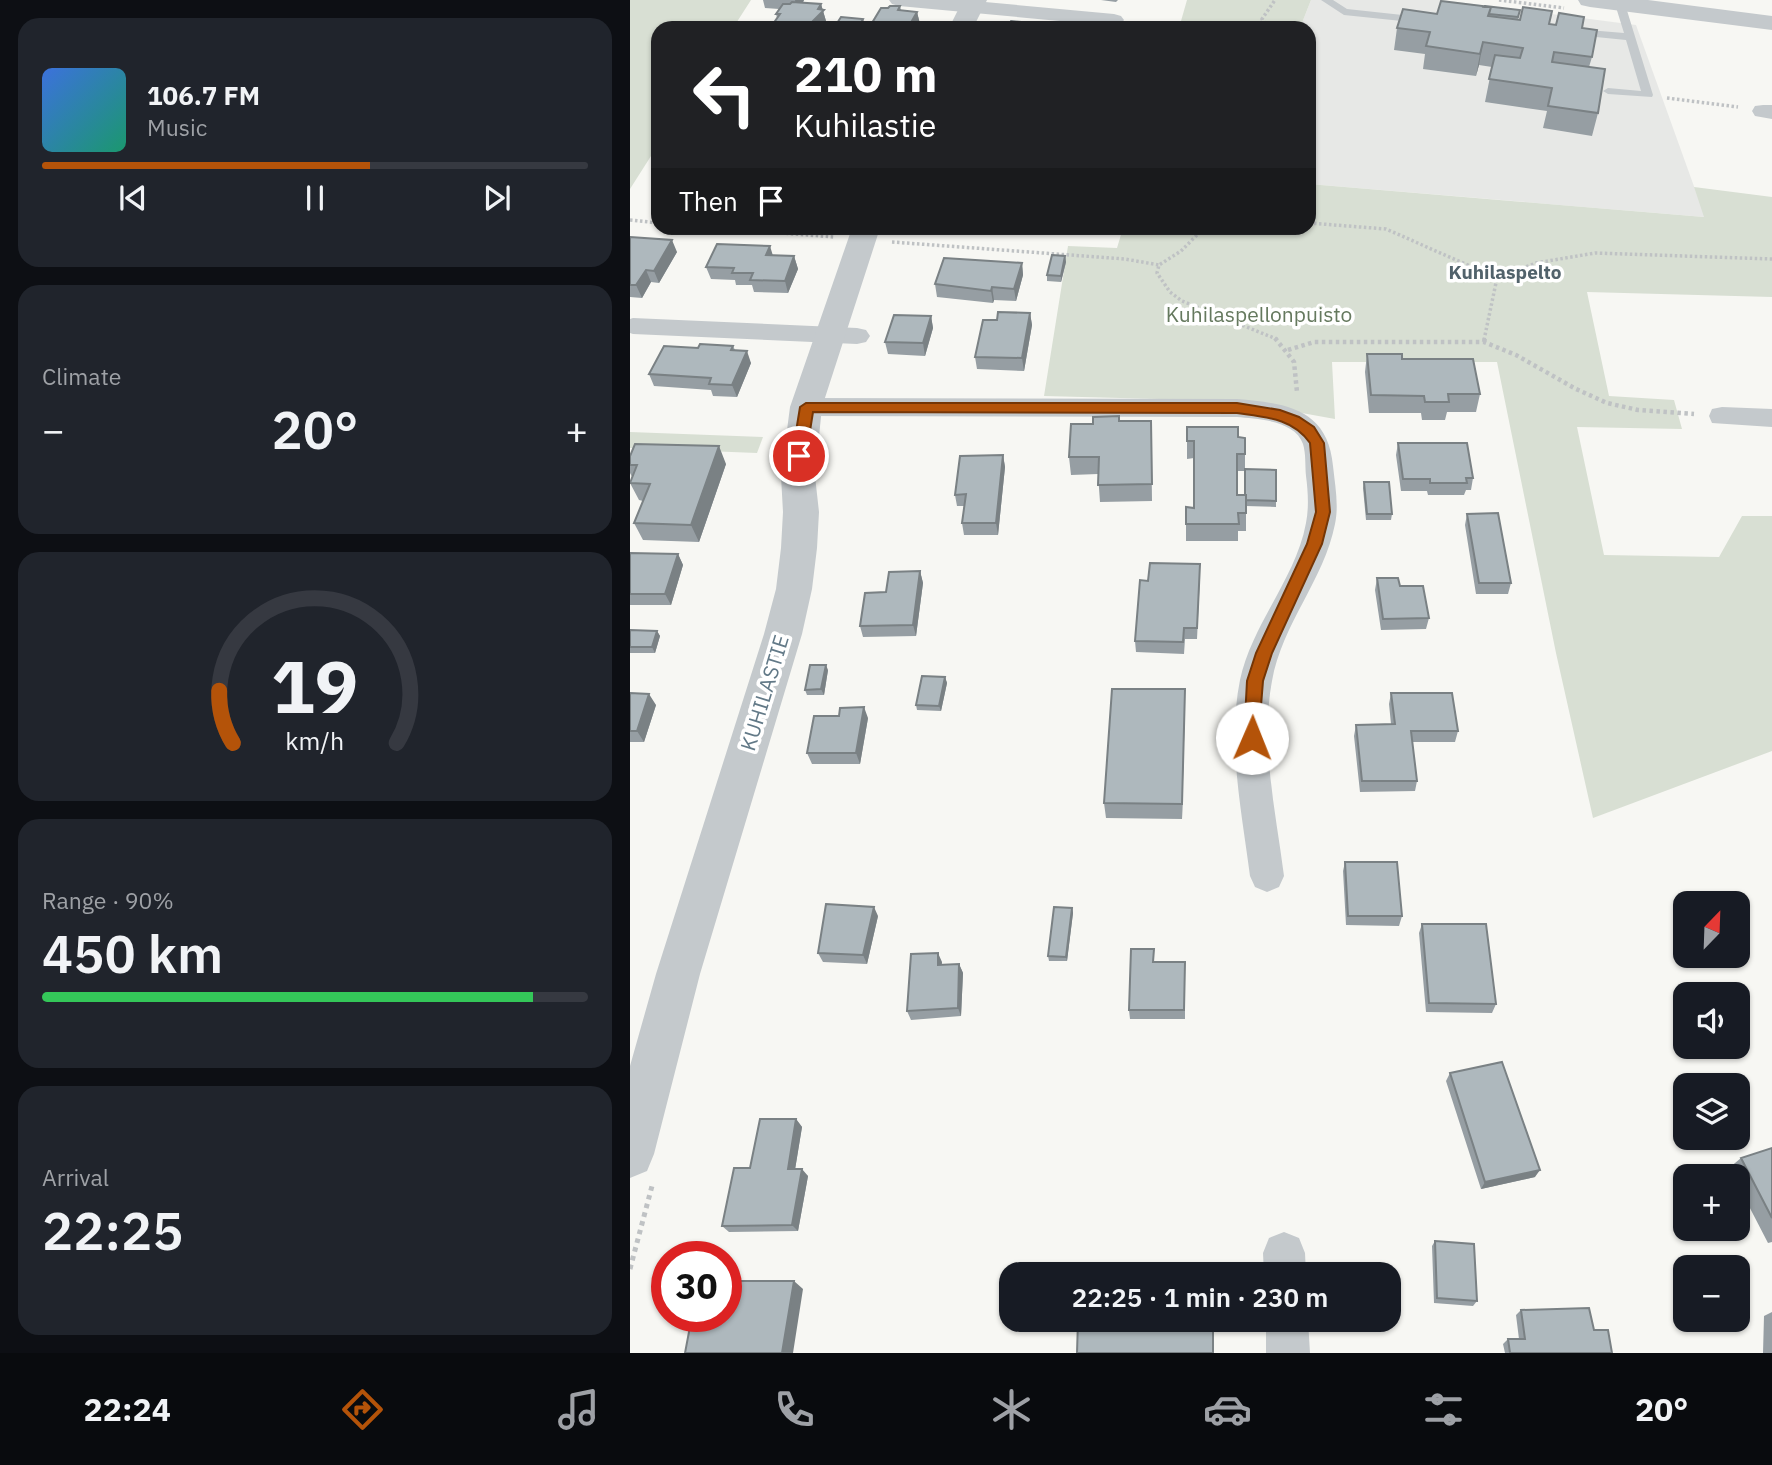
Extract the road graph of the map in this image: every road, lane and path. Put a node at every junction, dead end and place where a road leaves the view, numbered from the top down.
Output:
1 (899, 0) edge
2 (1275, 0) edge
3 (1326, 0) edge
4 (1590, 0) edge
5 (1620, 4) junction
6 (970, 12) edge
7 (1114, 20) dead end
8 (1263, 21) edge
9 (1433, 21) edge
10 (1772, 23) edge
11 (1564, 31) edge
12 (1629, 37) junction
13 (1608, 91) dead end
14 (1648, 95) junction
15 (1767, 111) edge
16 (630, 220) edge
17 (651, 222) edge
18 (1316, 224) edge
19 (863, 235) edge
20 (884, 235) edge
21 (1194, 235) edge
22 (1772, 259) edge
23 (1158, 265) junction
24 (1497, 278) junction
25 (633, 326) dead end
26 (843, 336) junction
27 (1484, 342) junction
28 (1288, 349) junction
29 (806, 407) junction
30 (1722, 416) joint
31 (1772, 418) edge
32 (1295, 421) junction
33 (1267, 876) dead end
34 (630, 1154) edge
35 (1287, 1332) edge
36 (1288, 1353) edge

1 - 6 street
2 - 8 path
3 - 9 lane
4 - 5 street
5 - 10 street
5 - 12 lane
6 - 7 street
11 - 12 lane
12 - 14 lane
13 - 14 lane
14 - 15 path
16 - 17 path
18 - 24 path
19 - 26 street, KUHILASTIE
20 - 23 path
21 - 23 path
22 - 24 path
23 - 28 path
24 - 27 path
25 - 26 street
26 - 29 street, KUHILASTIE
27 - 28 path
27 - 30 path
28 - 32 path
29 - 32 street
29 - 34 street, KUHILASTIE
30 - 31 street
32 - 33 street
35 - 36 street

